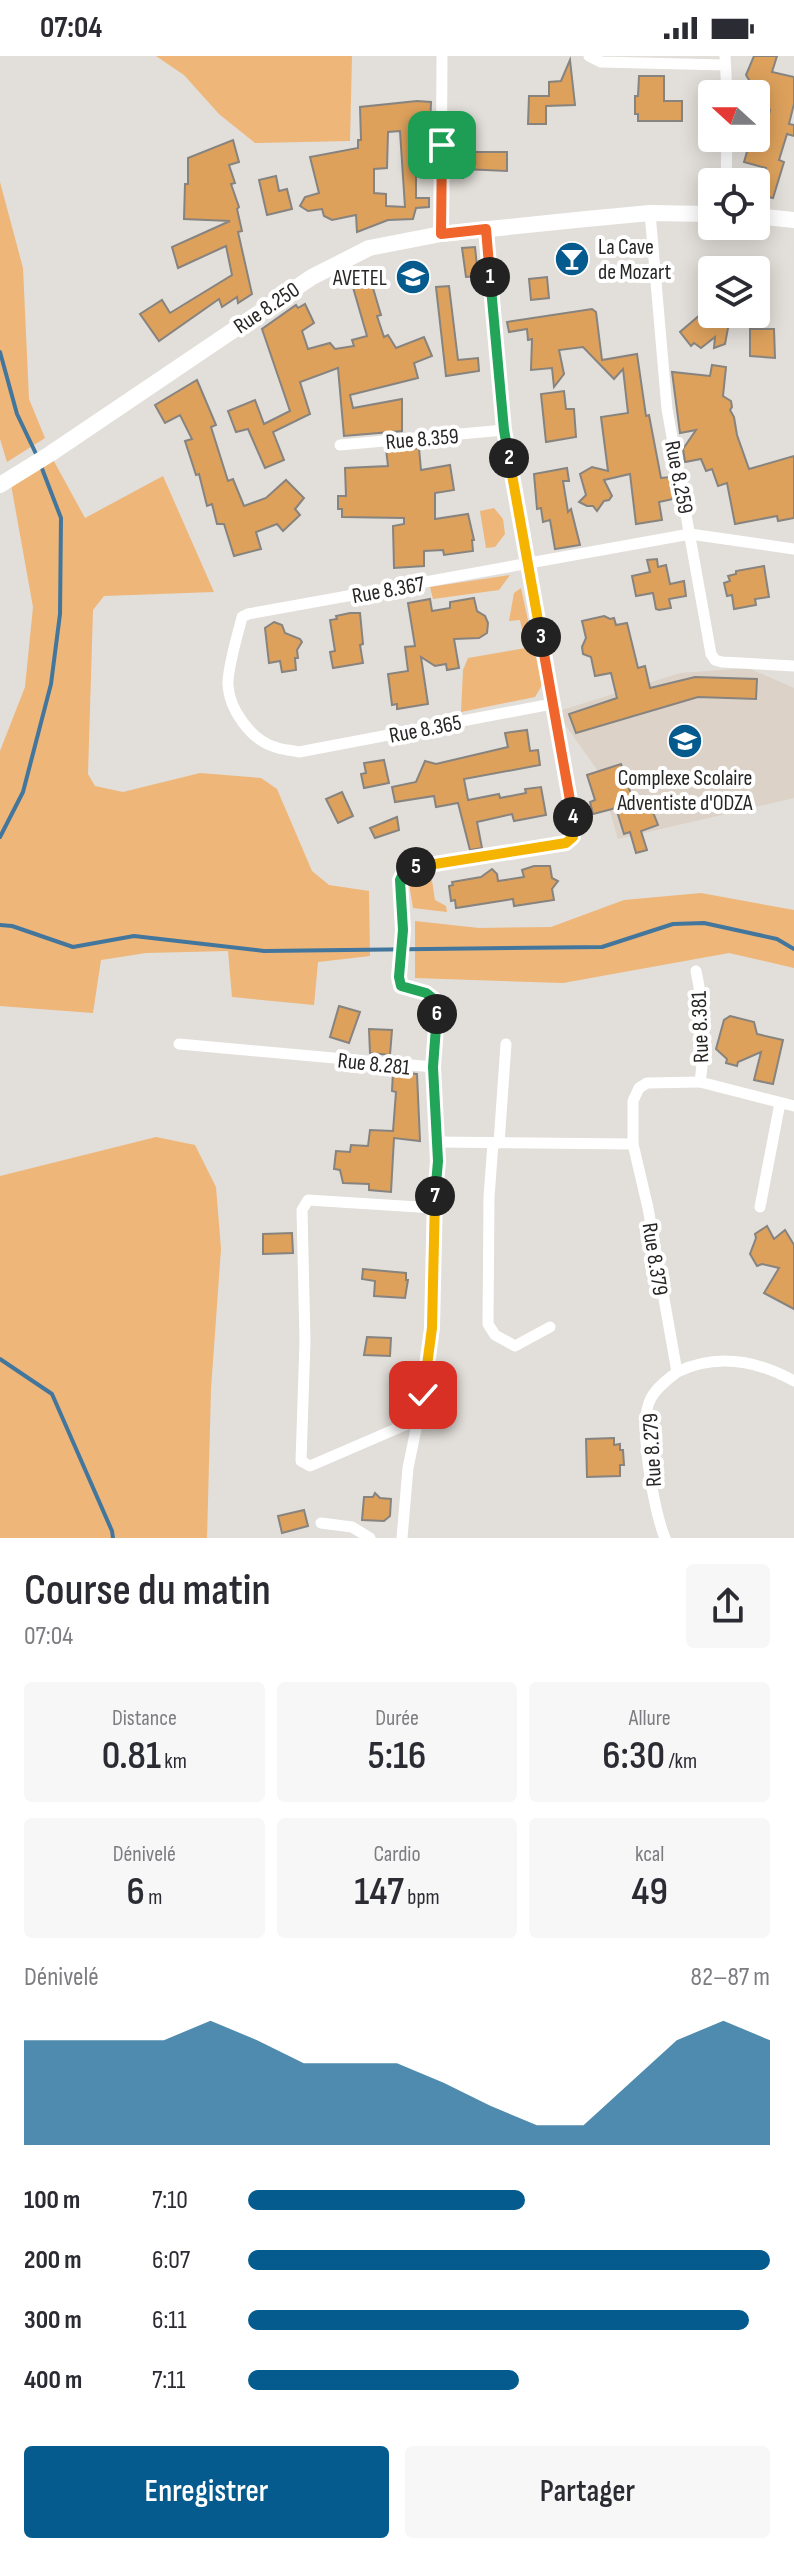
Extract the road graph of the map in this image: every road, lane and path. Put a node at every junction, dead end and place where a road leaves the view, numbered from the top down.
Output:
1 (442, 56) edge
2 (589, 56) edge
3 (725, 60) edge
4 (726, 80) edge
5 (650, 213) junction
6 (698, 214) edge
7 (770, 217) edge
8 (794, 220) edge
9 (486, 229) junction
10 (441, 234) junction
11 (504, 430) junction
12 (340, 445) dead end
13 (0, 485) edge
14 (690, 534) junction
15 (794, 549) edge
16 (529, 565) junction
17 (794, 666) edge
18 (552, 704) junction
19 (299, 752) joint
20 (696, 971) dead end
21 (179, 1044) dead end
22 (506, 1044) dead end
23 (433, 1067) junction
24 (700, 1082) junction
25 (780, 1103) junction
26 (794, 1106) edge
27 (437, 1142) junction
28 (496, 1143) junction
29 (633, 1144) junction
30 (760, 1207) dead end
31 (434, 1208) junction
32 (550, 1327) dead end
33 (677, 1372) junction
34 (794, 1381) edge
35 (419, 1419) junction
36 (321, 1523) dead end
37 (370, 1538) edge
38 (402, 1538) edge
39 (665, 1538) edge

1 - 10 street
2 - 3 street
3 - 4 street
5 - 6 street, Rue 8.250
5 - 9 street, Rue 8.250
5 - 14 street, Rue 8.259
7 - 8 street
9 - 10 street, Rue 8.250
9 - 11 street
10 - 13 street, Rue 8.250
11 - 12 street, Rue 8.359
11 - 16 street
14 - 15 street, Rue 8.367
14 - 16 street, Rue 8.367
14 - 17 street, Rue 8.259
16 - 18 street
16 - 19 street, Rue 8.367
18 - 19 street, Rue 8.365
18 - 23 street
20 - 24 street, Rue 8.381
21 - 23 street, Rue 8.281
22 - 28 street
23 - 27 street, Rue 8.281
24 - 25 street, Rue 8.381
24 - 29 street, Rue 8.379
25 - 26 street, Rue 8.381
25 - 30 street
27 - 28 street
27 - 31 street, Rue 8.281
28 - 29 street
28 - 32 street
29 - 33 street, Rue 8.379
31 - 35 street, Rue 8.281
31 - 35 street
33 - 34 street
33 - 39 street, Rue 8.279
35 - 38 street, Rue 8.281
36 - 37 street

